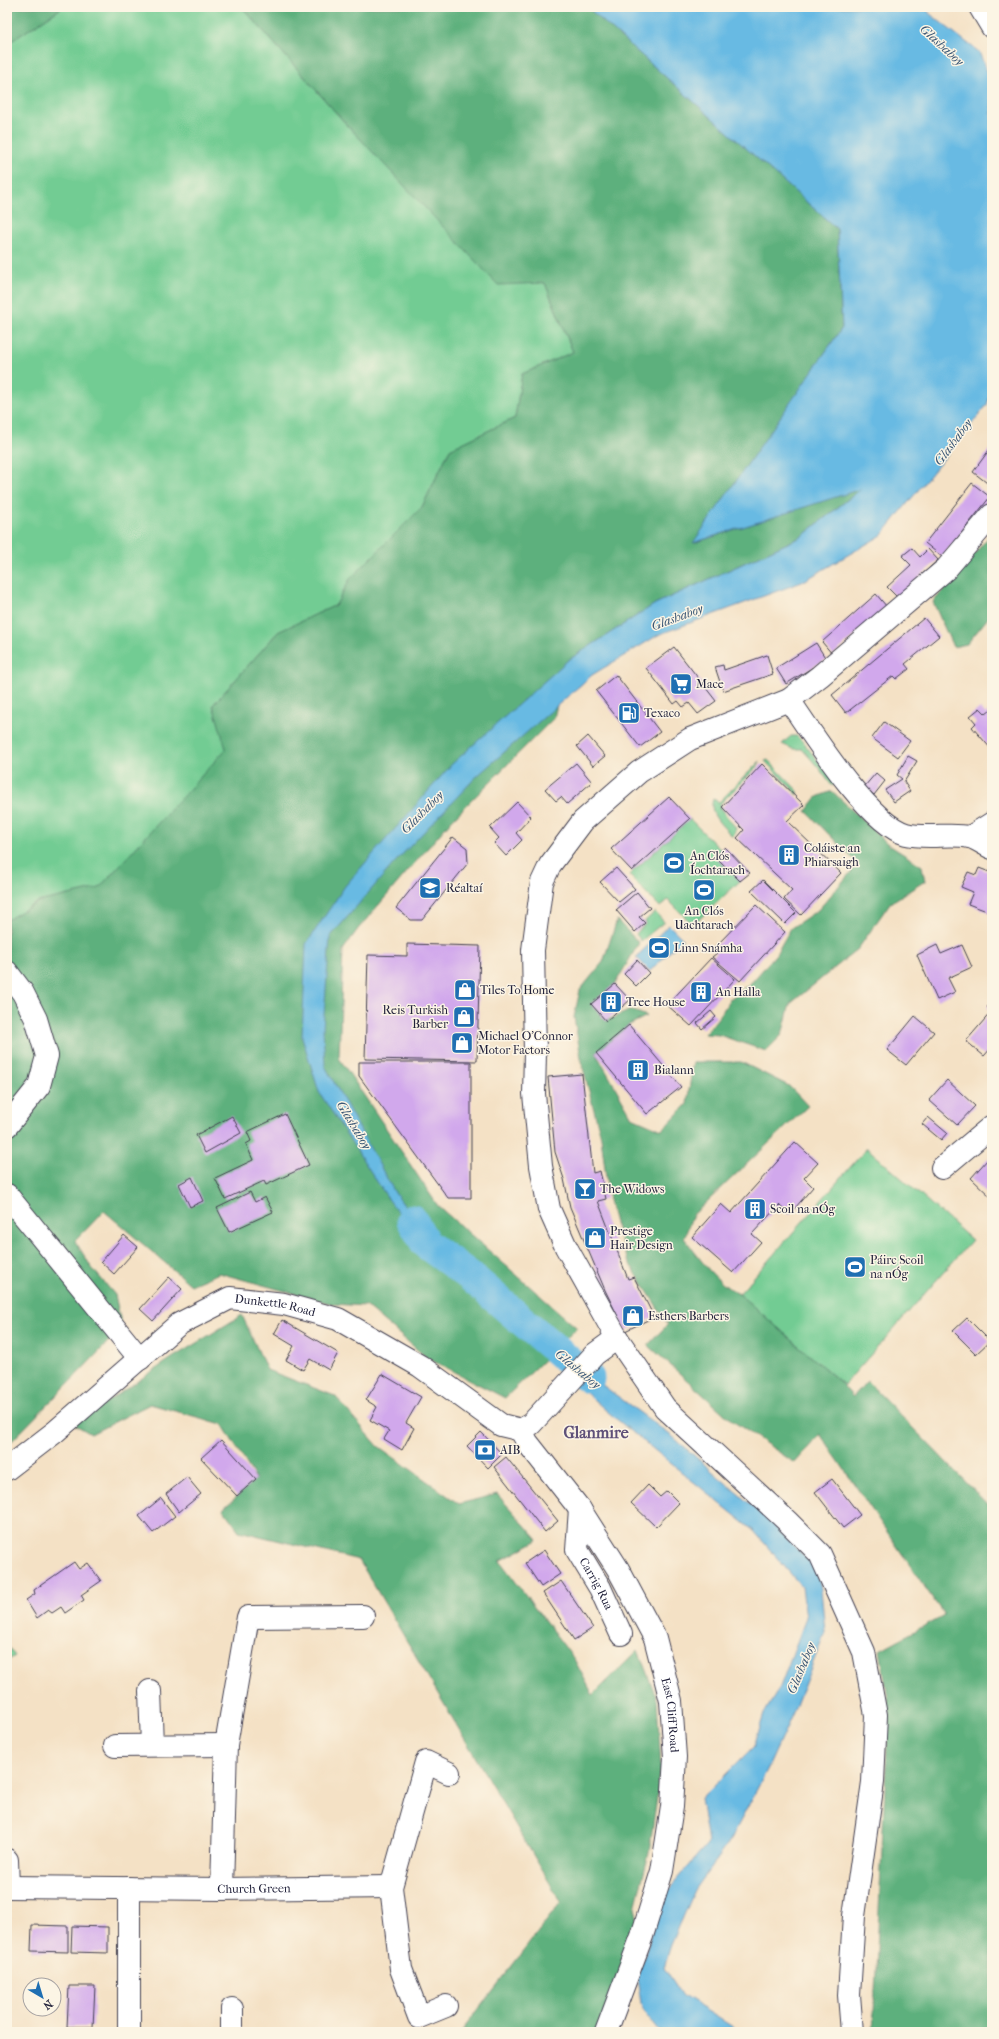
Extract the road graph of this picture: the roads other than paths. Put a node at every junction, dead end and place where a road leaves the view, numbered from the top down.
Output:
1 (980, 7) edge
2 (992, 27) edge
3 (992, 516) edge
4 (789, 700) junction
5 (992, 823) edge
6 (970, 837) junction
7 (992, 848) edge
8 (7, 972) edge
9 (7, 1126) edge
10 (992, 1126) edge
11 (942, 1168) dead end
12 (7, 1195) edge
13 (617, 1338) junction
14 (140, 1359) junction
15 (526, 1427) junction
16 (7, 1469) edge
17 (580, 1509) junction
18 (363, 1616) dead end
19 (621, 1634) dead end
20 (150, 1691) dead end
21 (152, 1745) junction
22 (226, 1745) junction
23 (115, 1746) dead end
24 (449, 1773) dead end
25 (7, 1860) edge
26 (7, 1887) edge
27 (129, 1888) junction
28 (385, 1888) junction
29 (222, 1889) junction
30 (446, 2006) dead end
31 (232, 2009) dead end
32 (129, 2032) edge
33 (232, 2032) edge
34 (606, 2032) edge
35 (852, 2032) edge

1 - 2 street
3 - 4 street
4 - 6 street
4 - 13 street
5 - 6 street
6 - 7 street
8 - 9 street
10 - 11 street
12 - 14 street
13 - 15 street
13 - 35 street
14 - 15 street, Dunkettle Road
14 - 16 street, Dunkettle Road
15 - 17 street, East Cliff Road
17 - 19 street, Carrig Rua
17 - 34 street, East Cliff Road
18 - 22 street
20 - 21 street
21 - 22 street
21 - 23 street
22 - 29 street
24 - 28 street
25 - 26 street
26 - 27 street, Church Green
27 - 29 street, Church Green
27 - 32 street
28 - 29 street, Church Green
28 - 30 street
31 - 33 street

